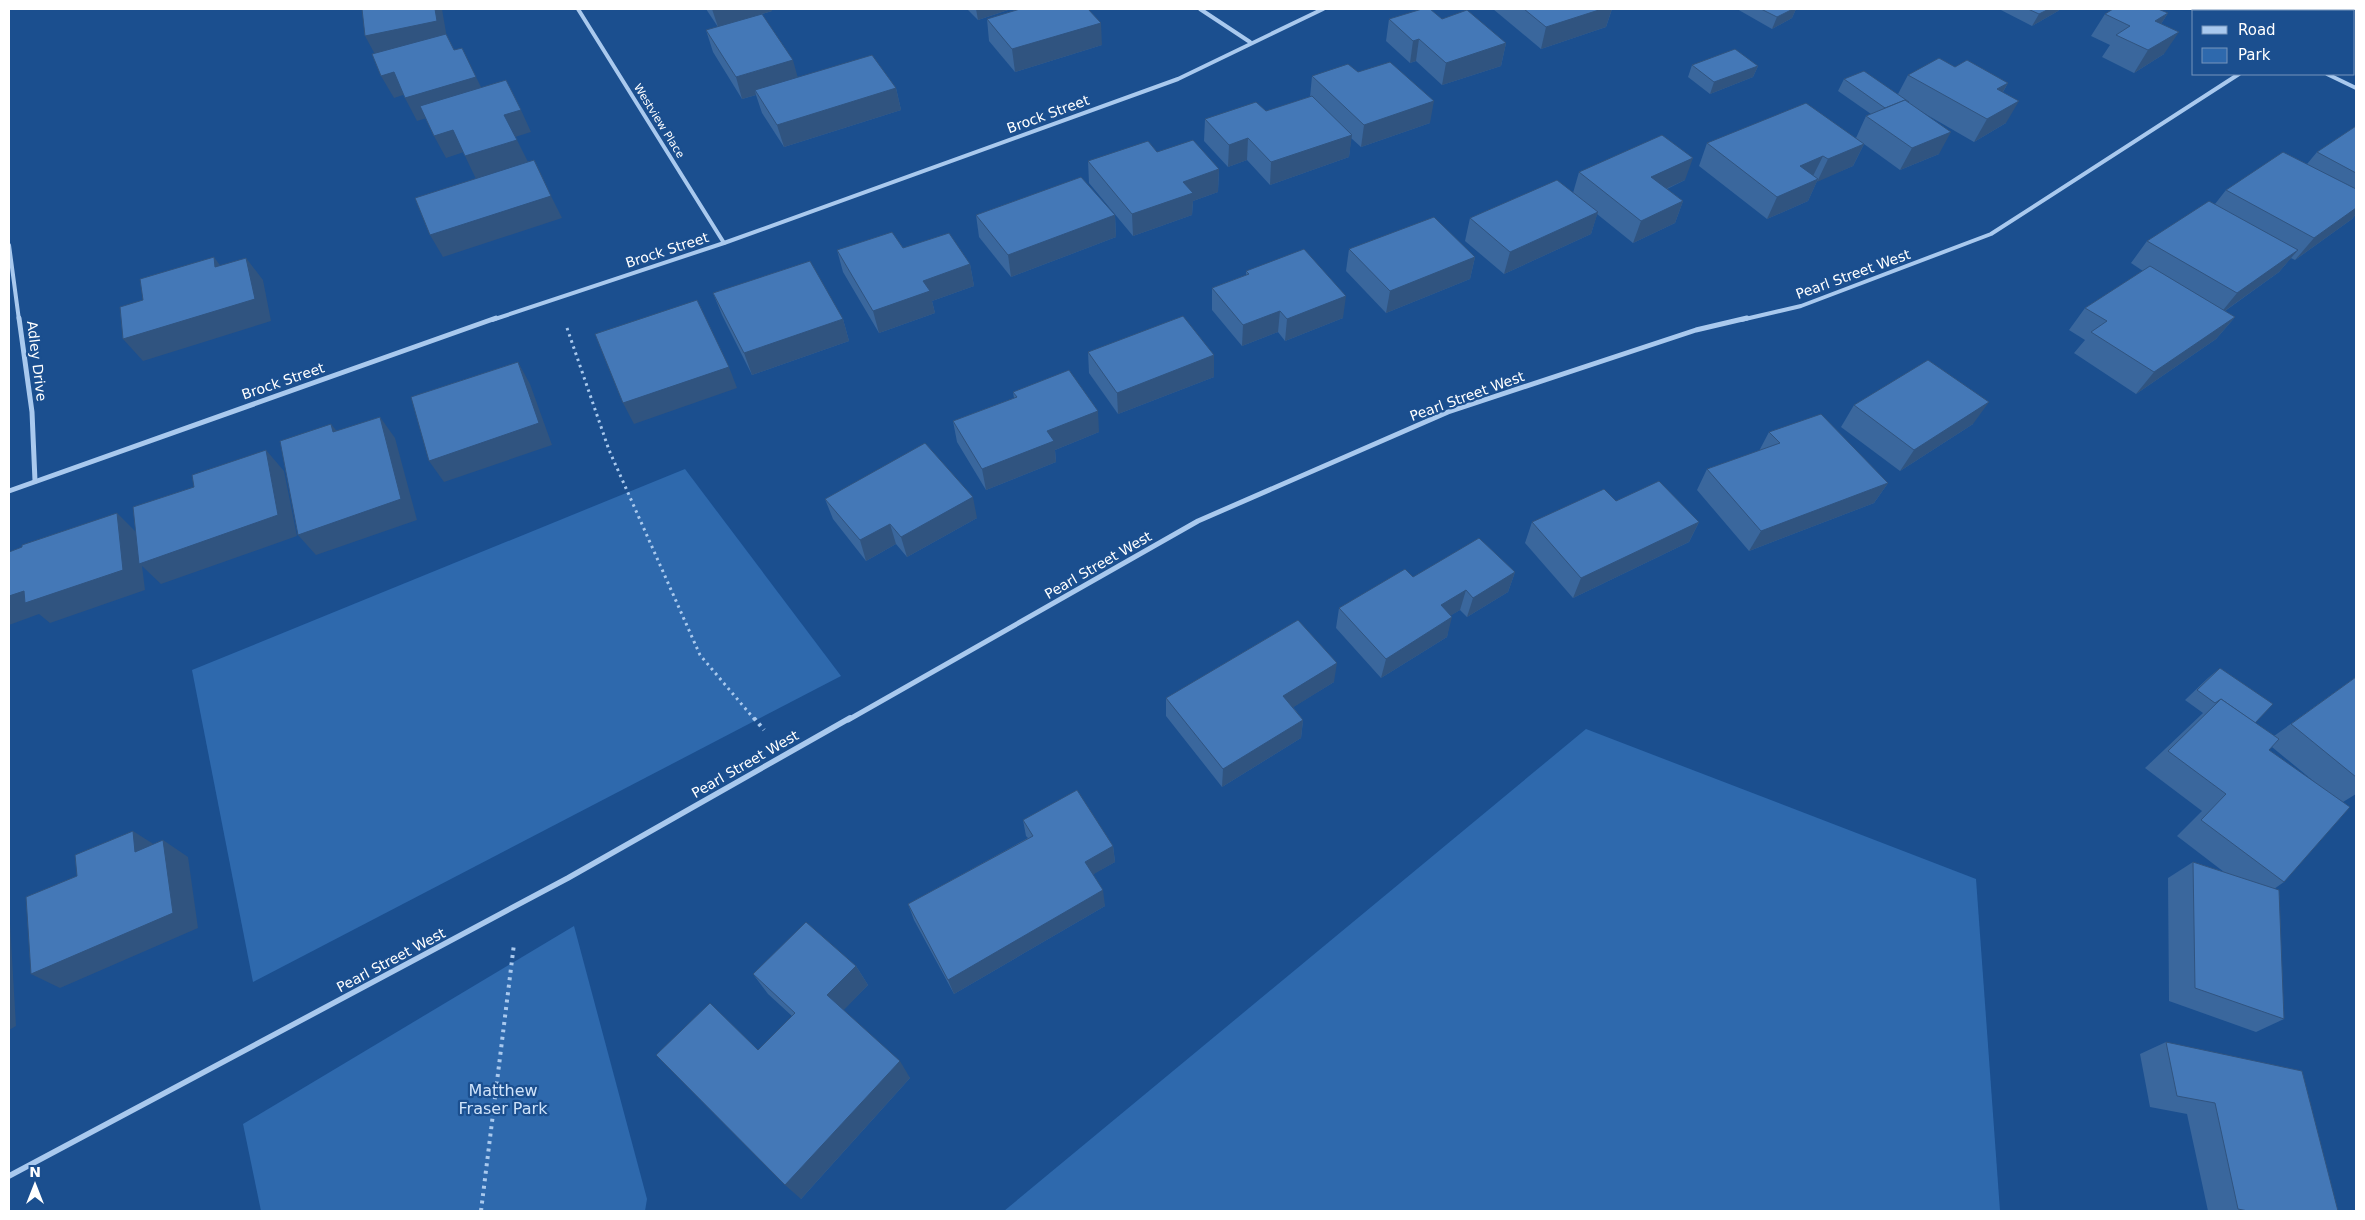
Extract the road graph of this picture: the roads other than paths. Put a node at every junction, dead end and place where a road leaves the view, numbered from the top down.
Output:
1 (578, 9) edge
2 (1200, 9) edge
3 (1323, 9) edge
4 (1250, 42) junction
5 (2237, 75) edge
6 (2329, 75) edge
7 (2356, 88) edge
8 (724, 243) junction
9 (9, 245) edge
10 (35, 481) junction
11 (9, 491) edge
12 (9, 1176) edge

1 - 8 street, Westview Place
2 - 4 street
3 - 4 street, Brock Street
4 - 8 street, Brock Street
5 - 12 street, Pearl Street West
6 - 7 street
8 - 10 street, Brock Street
9 - 10 street, Adley Drive
10 - 11 street, Brock Street

